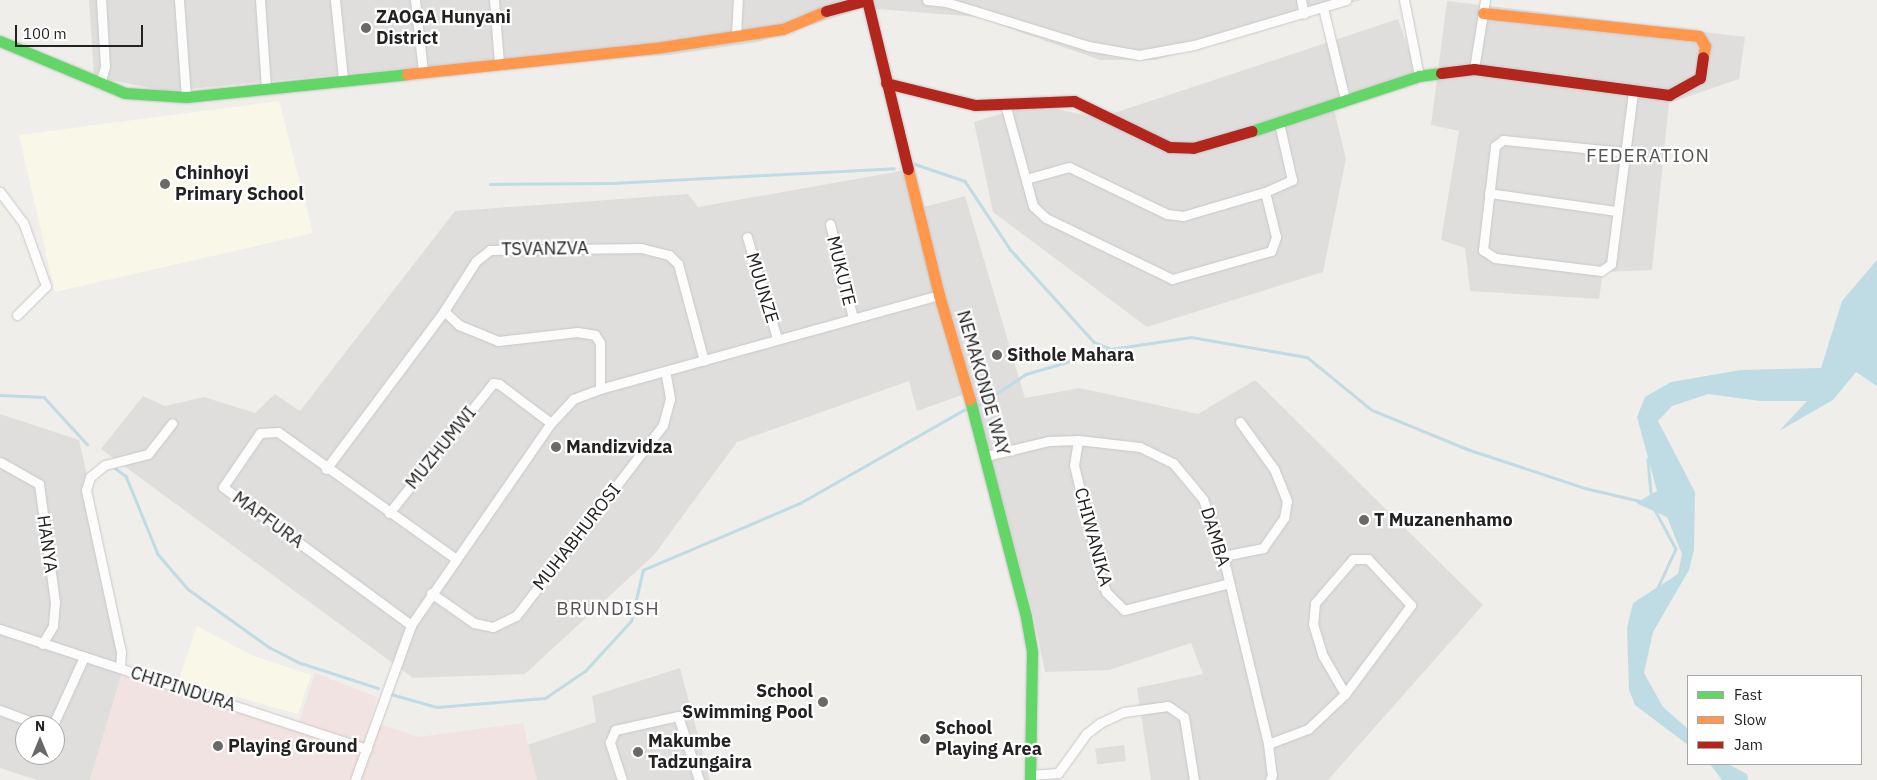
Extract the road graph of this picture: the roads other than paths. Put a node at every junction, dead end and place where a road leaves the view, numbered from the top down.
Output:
1 (101, 0) edge
2 (179, 0) edge
3 (260, 0) edge
4 (335, 0) edge
5 (415, 0) edge
6 (494, 0) edge
7 (738, 0) edge
8 (867, 0) edge
9 (876, 0) edge
10 (927, 0) edge
11 (1301, 0) edge
12 (1346, 0) edge
13 (1404, 0) edge
14 (1484, 0) edge
15 (1323, 8) junction
16 (1483, 13) junction
17 (1304, 14) junction
18 (736, 35) junction
19 (0, 41) edge
20 (499, 64) junction
21 (1474, 69) junction
22 (423, 71) junction
23 (1419, 76) junction
24 (343, 79) junction
25 (886, 83) junction
26 (100, 84) junction
27 (266, 88) junction
28 (1633, 92) junction
29 (186, 97) junction
30 (1345, 100) junction
31 (1005, 104) junction
32 (1279, 123) junction
33 (1624, 152) junction
34 (1026, 179) junction
35 (0, 192) edge
36 (1265, 192) junction
37 (1488, 193) junction
38 (1616, 211) junction
39 (830, 224) dead end
40 (747, 237) dead end
41 (939, 295) junction
42 (444, 311) junction
43 (17, 315) dead end
44 (853, 318) junction
45 (777, 338) junction
46 (704, 361) junction
47 (665, 371) junction
48 (600, 389) junction
49 (1240, 422) dead end
50 (172, 424) dead end
51 (551, 424) junction
52 (1078, 440) junction
53 (986, 456) junction
54 (0, 462) edge
55 (326, 469) junction
56 (389, 513) junction
57 (1223, 556) junction
58 (456, 559) junction
59 (1228, 583) junction
60 (431, 593) junction
61 (411, 625) junction
62 (0, 628) edge
63 (42, 644) junction
64 (84, 657) junction
65 (120, 668) junction
66 (1345, 694) junction
67 (0, 710) edge
68 (58, 715) edge
69 (15, 716) edge
70 (1268, 744) junction
71 (367, 749) junction
72 (1030, 777) edge
73 (355, 780) edge
74 (622, 780) edge
75 (698, 780) edge
76 (1194, 780) edge
77 (1270, 780) edge

1 - 26 street
2 - 29 street
3 - 27 street
4 - 24 street
5 - 22 street
6 - 20 street
7 - 18 street
8 - 9 street
8 - 18 street
8 - 25 street, NEMAKONDE WAY
10 - 17 street
11 - 17 street
12 - 15 street
13 - 23 street
14 - 16 street
15 - 17 street
15 - 30 street
16 - 21 street
16 - 28 street
18 - 20 street
19 - 26 street
20 - 22 street
21 - 23 street
21 - 28 street
22 - 24 street
23 - 30 street
24 - 27 street
25 - 31 street
25 - 41 street, NEMAKONDE WAY
26 - 29 street
27 - 29 street
28 - 33 street
30 - 32 street
31 - 32 street
31 - 34 street
32 - 36 street
33 - 37 street
33 - 38 street
34 - 36 street
34 - 36 street
35 - 43 street
37 - 38 street
37 - 38 street
39 - 44 street, MUKUTE
40 - 45 street, MUUNZE
41 - 44 street
41 - 53 street, NEMAKONDE WAY
42 - 46 street, TSVANZVA
42 - 48 street
42 - 55 street, TSVANZVA
44 - 45 street
45 - 46 street
46 - 47 street
47 - 48 street
47 - 60 street, MUHABHUROSI
48 - 51 street
49 - 57 street
50 - 65 street
51 - 56 street, MUZHUMWI
51 - 58 street
52 - 53 street, DAMBA
52 - 57 street, DAMBA
52 - 59 street, CHIWANIKA
53 - 72 street, NEMAKONDE WAY
54 - 63 street, HANYA
55 - 56 street, MAPFURA
55 - 61 street, MAPFURA
56 - 58 street, MAPFURA
57 - 59 street, DAMBA
58 - 60 street
59 - 70 street, DAMBA
60 - 61 street
61 - 71 street
62 - 63 street, CHIPINDURA
63 - 64 street, CHIPINDURA
64 - 65 street, CHIPINDURA
64 - 68 street
65 - 71 street, CHIPINDURA
66 - 66 street
66 - 70 street
67 - 69 street
70 - 77 street, DAMBA
71 - 73 street
72 - 76 street
74 - 75 street

